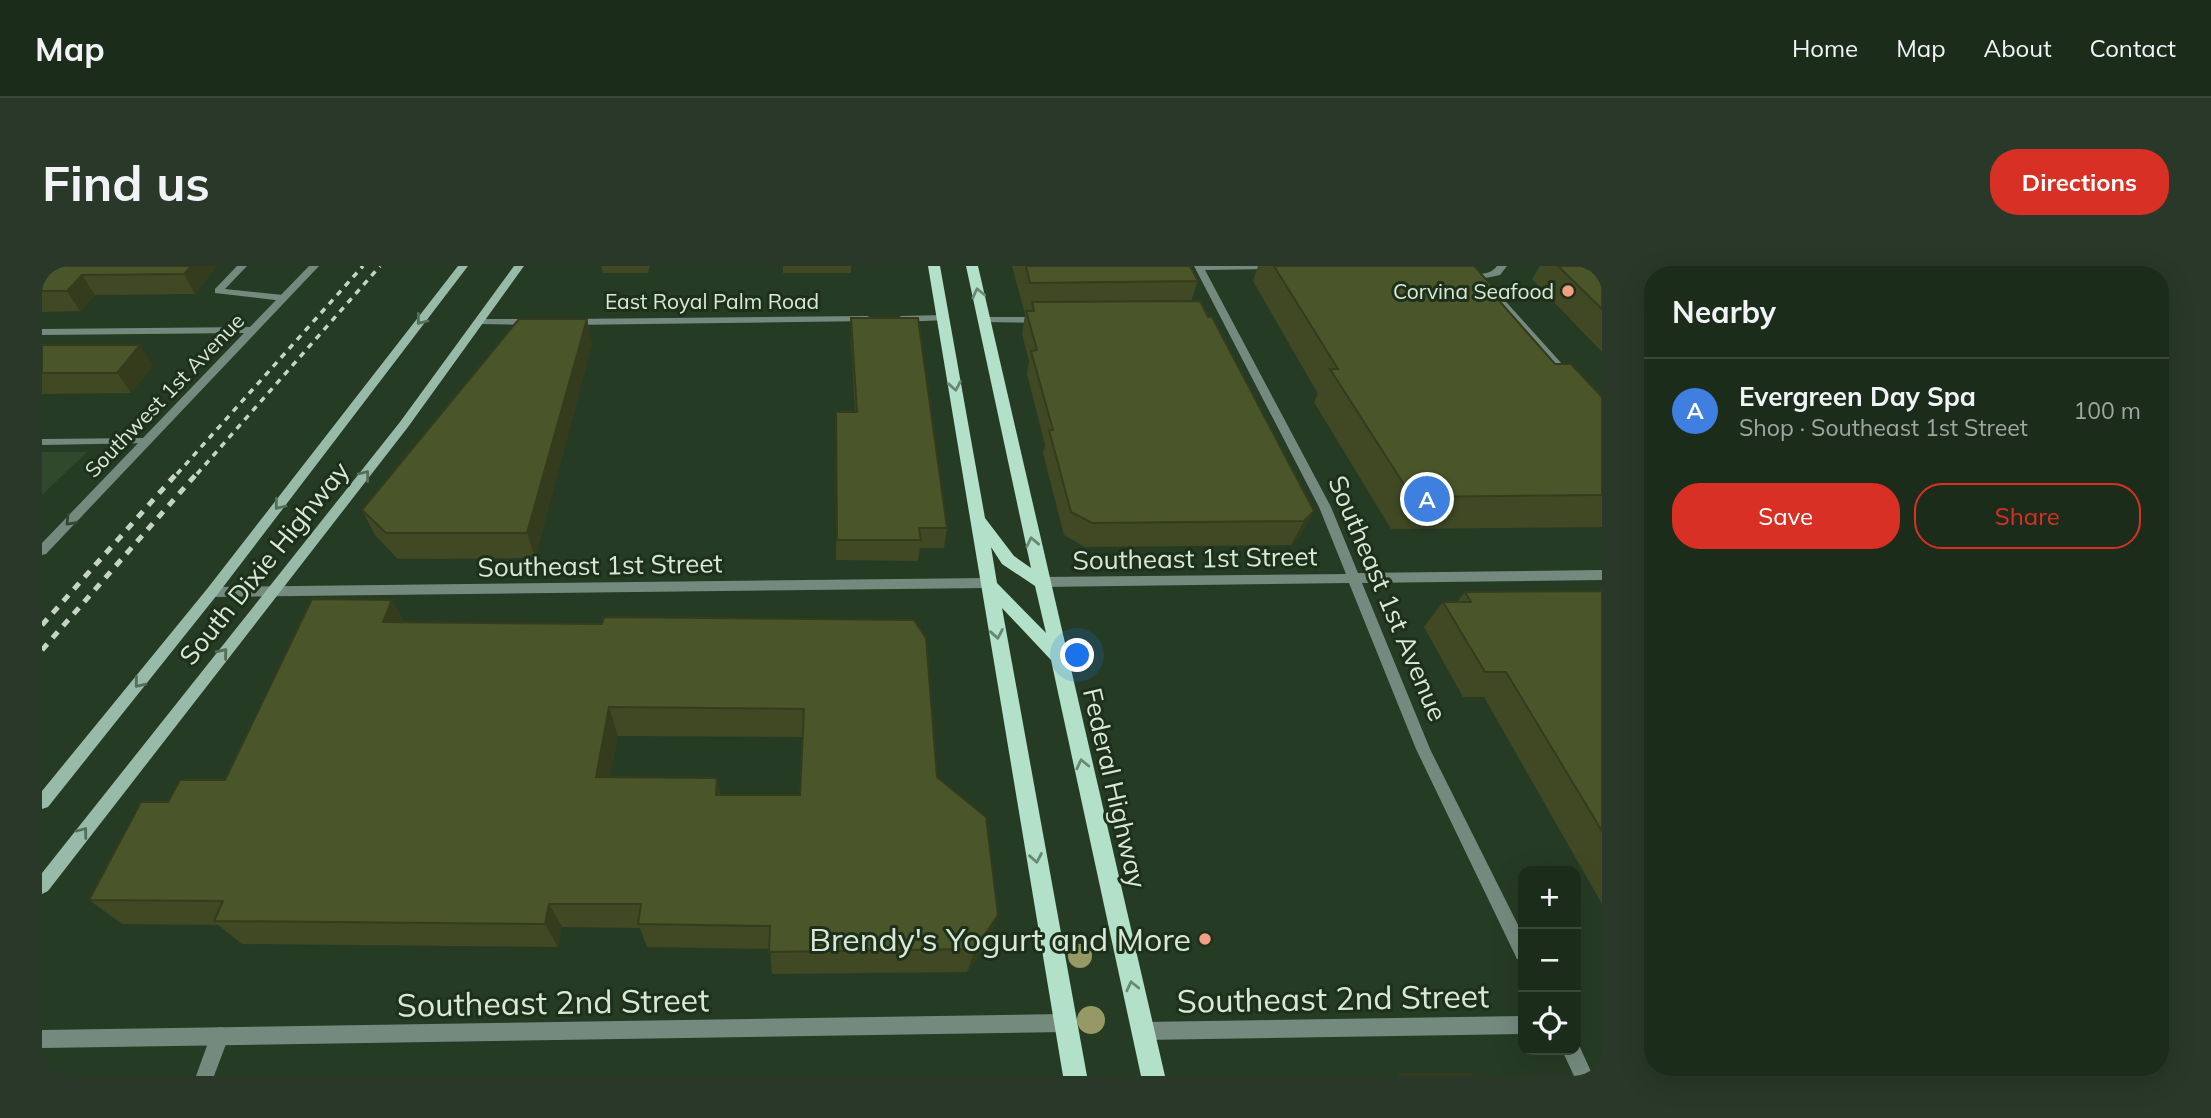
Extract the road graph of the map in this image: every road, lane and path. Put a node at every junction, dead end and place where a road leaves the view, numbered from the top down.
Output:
1 (242, 266) edge
2 (314, 266) edge
3 (463, 266) edge
4 (519, 266) edge
5 (934, 266) edge
6 (972, 266) edge
7 (1281, 266) edge
8 (1436, 266) edge
9 (1502, 266) edge
10 (1199, 267) edge
11 (1479, 277) junction
12 (283, 298) junction
13 (944, 318) junction
14 (872, 319) edge
15 (886, 319) edge
16 (984, 320) junction
17 (1050, 320) edge
18 (564, 321) edge
19 (480, 322) junction
20 (550, 322) edge
21 (253, 330) junction
22 (42, 332) edge
23 (1576, 386) edge
24 (42, 442) edge
25 (146, 442) junction
26 (977, 516) junction
27 (42, 551) edge
28 (1602, 575) edge
29 (1354, 579) junction
30 (1041, 582) junction
31 (988, 583) junction
32 (272, 591) junction
33 (212, 592) junction
34 (1059, 658) junction
35 (42, 802) edge
36 (42, 886) edge
37 (1518, 943) edge
38 (1065, 1023) junction
39 (1518, 1025) edge
40 (1143, 1031) junction
41 (220, 1037) junction
42 (42, 1039) edge
43 (1574, 1055) edge
44 (205, 1076) edge
45 (1075, 1076) edge
46 (1153, 1076) edge
47 (1584, 1076) edge

1 - 12 street
2 - 12 street, Southwest 1st Avenue
3 -> 33 main road, South Dixie Highway
4 - 19 main road, South Dixie Highway
5 - 13 main road
16 -> 6 main road, Federal Highway
7 - 10 street
8 - 11 street
9 - 11 street
10 - 29 street, Southeast 1st Avenue
11 - 23 street
12 - 21 street, Southwest 1st Avenue
13 - 15 street
13 -> 26 main road
14 - 18 street, East Royal Palm Road
16 - 17 street
30 -> 16 main road, Federal Highway
19 - 20 street
32 -> 19 main road, South Dixie Highway
21 - 22 street
21 - 25 street, Southwest 1st Avenue
24 - 25 street
25 -> 27 street, Southwest 1st Avenue
26 - 30 main road
26 - 31 main road
28 - 29 street, Southeast 1st Street
29 - 30 street, Southeast 1st Street
29 - 37 street, Southeast 1st Avenue
30 - 34 main road, Federal Highway
31 - 32 street, Southeast 1st Street
31 - 34 main road
31 -> 38 main road
32 - 33 street, Southeast 1st Street
36 -> 32 main road, South Dixie Highway
33 -> 35 main road, South Dixie Highway
40 -> 34 main road, Federal Highway
38 - 41 street, Southeast 2nd Street
38 - 45 main road
39 - 40 street, Southeast 2nd Street
40 - 46 main road, Federal Highway
41 - 42 street, Southeast 2nd Street
41 - 44 street
43 - 47 street

